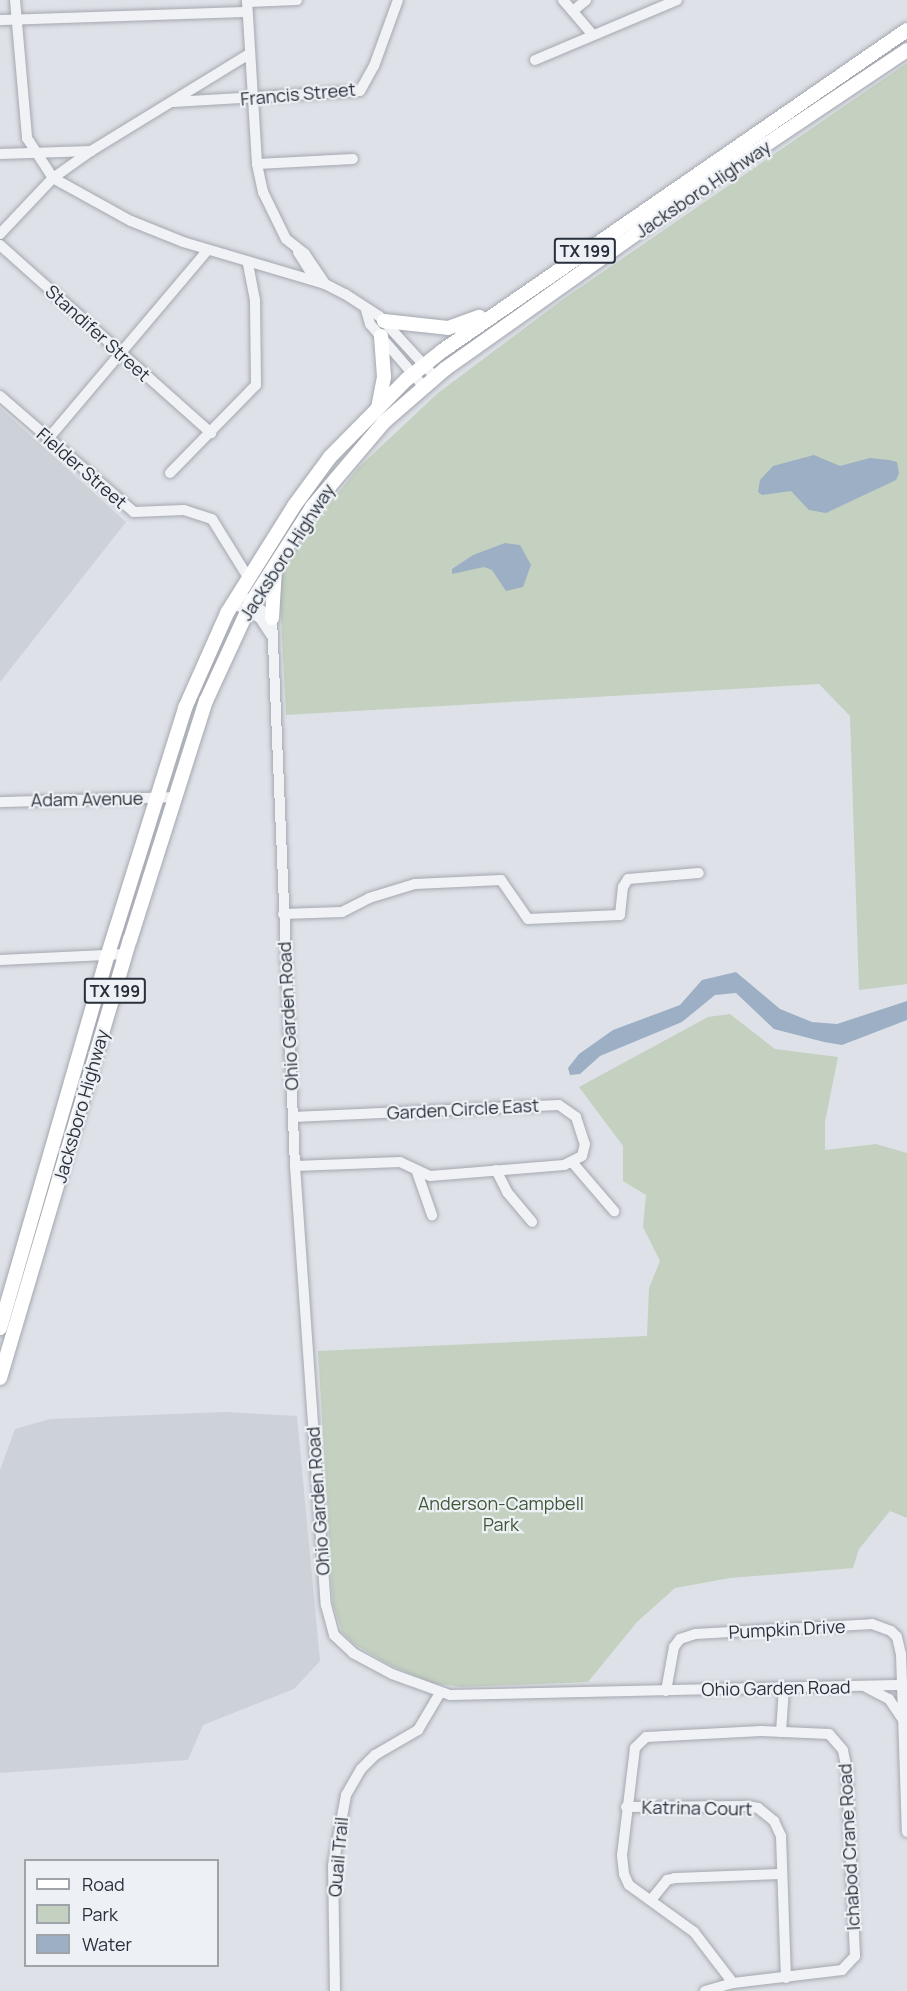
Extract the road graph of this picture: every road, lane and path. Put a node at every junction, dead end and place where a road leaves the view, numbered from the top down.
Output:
1 (15, 0) edge
2 (297, 0) edge
3 (398, 0) edge
4 (563, 0) edge
5 (586, 0) edge
6 (677, 0) edge
7 (247, 5) edge
8 (573, 11) junction
9 (16, 19) junction
10 (0, 20) edge
11 (907, 30) edge
12 (593, 35) junction
13 (907, 50) edge
14 (249, 54) junction
15 (535, 60) dead end
16 (252, 98) junction
17 (173, 102) junction
18 (91, 150) junction
19 (34, 152) junction
20 (0, 154) edge
21 (353, 159) dead end
22 (256, 164) junction
23 (702, 170) junction
24 (53, 178) junction
25 (710, 183) junction
26 (0, 234) edge
27 (0, 245) edge
28 (206, 252) junction
29 (248, 264) junction
30 (320, 282) junction
31 (516, 298) junction
32 (366, 310) junction
33 (384, 321) junction
34 (381, 336) junction
35 (121, 353) junction
36 (419, 369) junction
37 (430, 382) junction
38 (0, 396) edge
39 (377, 408) junction
40 (211, 433) junction
41 (48, 439) junction
42 (170, 473) dead end
43 (276, 564) junction
44 (248, 577) junction
45 (236, 598) junction
46 (250, 606) junction
47 (272, 618) junction
48 (272, 638) junction
49 (158, 797) junction
50 (174, 797) junction
51 (0, 802) edge
52 (699, 873) dead end
53 (283, 914) junction
54 (108, 954) junction
55 (126, 954) junction
56 (0, 960) edge
57 (292, 1117) junction
58 (51, 1154) junction
59 (66, 1159) junction
60 (572, 1162) junction
61 (295, 1166) junction
62 (496, 1170) junction
63 (417, 1172) junction
64 (614, 1211) dead end
65 (432, 1215) dead end
66 (532, 1222) dead end
67 (0, 1328) edge
68 (0, 1378) edge
69 (904, 1685) edge
70 (863, 1686) junction
71 (784, 1688) junction
72 (666, 1691) junction
73 (440, 1693) junction
74 (902, 1719) junction
75 (782, 1732) junction
76 (626, 1807) junction
77 (907, 1832) edge
78 (781, 1874) junction
79 (651, 1900) junction
80 (786, 1978) junction
81 (733, 1983) junction
82 (335, 1991) edge
83 (705, 1991) edge

1 - 9 street
2 - 7 street
3 - 16 street, Francis Street
4 - 8 street
5 - 8 street
6 - 12 street
7 - 9 street
7 - 14 street
8 - 12 street
9 - 10 street
9 - 19 street
11 - 23 main road, Jacksboro Highway / TX 199
12 - 15 street
13 - 25 main road, Jacksboro Highway / TX 199
14 - 16 street
14 - 17 street
16 - 17 street, Francis Street
16 - 22 street
17 - 18 street
18 - 19 street
18 - 24 street
19 - 20 street
19 - 24 street
21 - 22 street
22 - 30 street
23 - 25 main road
23 - 31 main road, Jacksboro Highway / TX 199
24 - 26 street
24 - 28 street
25 - 37 main road, Jacksboro Highway / TX 199
27 - 35 street, Standifer Street
28 - 29 street
28 - 35 street
29 - 30 street
29 - 40 street
30 - 32 street
31 - 33 main road
31 - 36 main road, Jacksboro Highway / TX 199
32 - 33 street
32 - 34 street
33 - 36 street
34 - 36 street
34 - 39 main road
35 - 40 street, Standifer Street
35 - 41 street
36 - 37 street
36 - 39 main road, Jacksboro Highway / TX 199
37 - 43 main road, Jacksboro Highway / TX 199
38 - 41 street, Fielder Street
39 - 44 main road, Jacksboro Highway / TX 199
40 - 42 street
41 - 44 street, Fielder Street
43 - 46 main road, Jacksboro Highway / TX 199
43 - 47 main road
44 - 45 main road, Jacksboro Highway / TX 199
45 - 46 street
45 - 49 main road, Jacksboro Highway / TX 199
46 - 47 street
46 - 48 street
46 - 50 main road, Jacksboro Highway / TX 199
47 - 48 street, Ohio Garden Road
48 - 53 street, Ohio Garden Road
49 - 50 street, Adam Avenue
49 - 51 street, Adam Avenue
49 - 54 main road, Jacksboro Highway / TX 199
50 - 55 main road, Jacksboro Highway / TX 199
52 - 53 street
53 - 57 street, Ohio Garden Road
54 - 55 street
54 - 56 street
54 - 58 main road, Jacksboro Highway / TX 199
55 - 59 main road, Jacksboro Highway / TX 199
57 - 60 street, Garden Circle East
57 - 61 street, Ohio Garden Road
58 - 59 main road
58 - 67 main road, Jacksboro Highway / TX 199
59 - 68 main road, Jacksboro Highway / TX 199
60 - 62 street
60 - 64 street
61 - 63 street
61 - 73 street, Ohio Garden Road
62 - 63 street
62 - 66 street
63 - 65 street
69 - 70 street, Ohio Garden Road
69 - 72 street, Pumpkin Drive
69 - 74 street
70 - 71 street, Ohio Garden Road
70 - 74 street
71 - 72 street, Ohio Garden Road
71 - 75 street
72 - 73 street, Ohio Garden Road
73 - 82 street, Quail Trail
74 - 77 street
75 - 76 street
75 - 80 street, Ichabod Crane Road
76 - 78 street, Katrina Court
76 - 79 street
78 - 79 street
78 - 80 street
79 - 81 street
80 - 81 street
81 - 83 street

